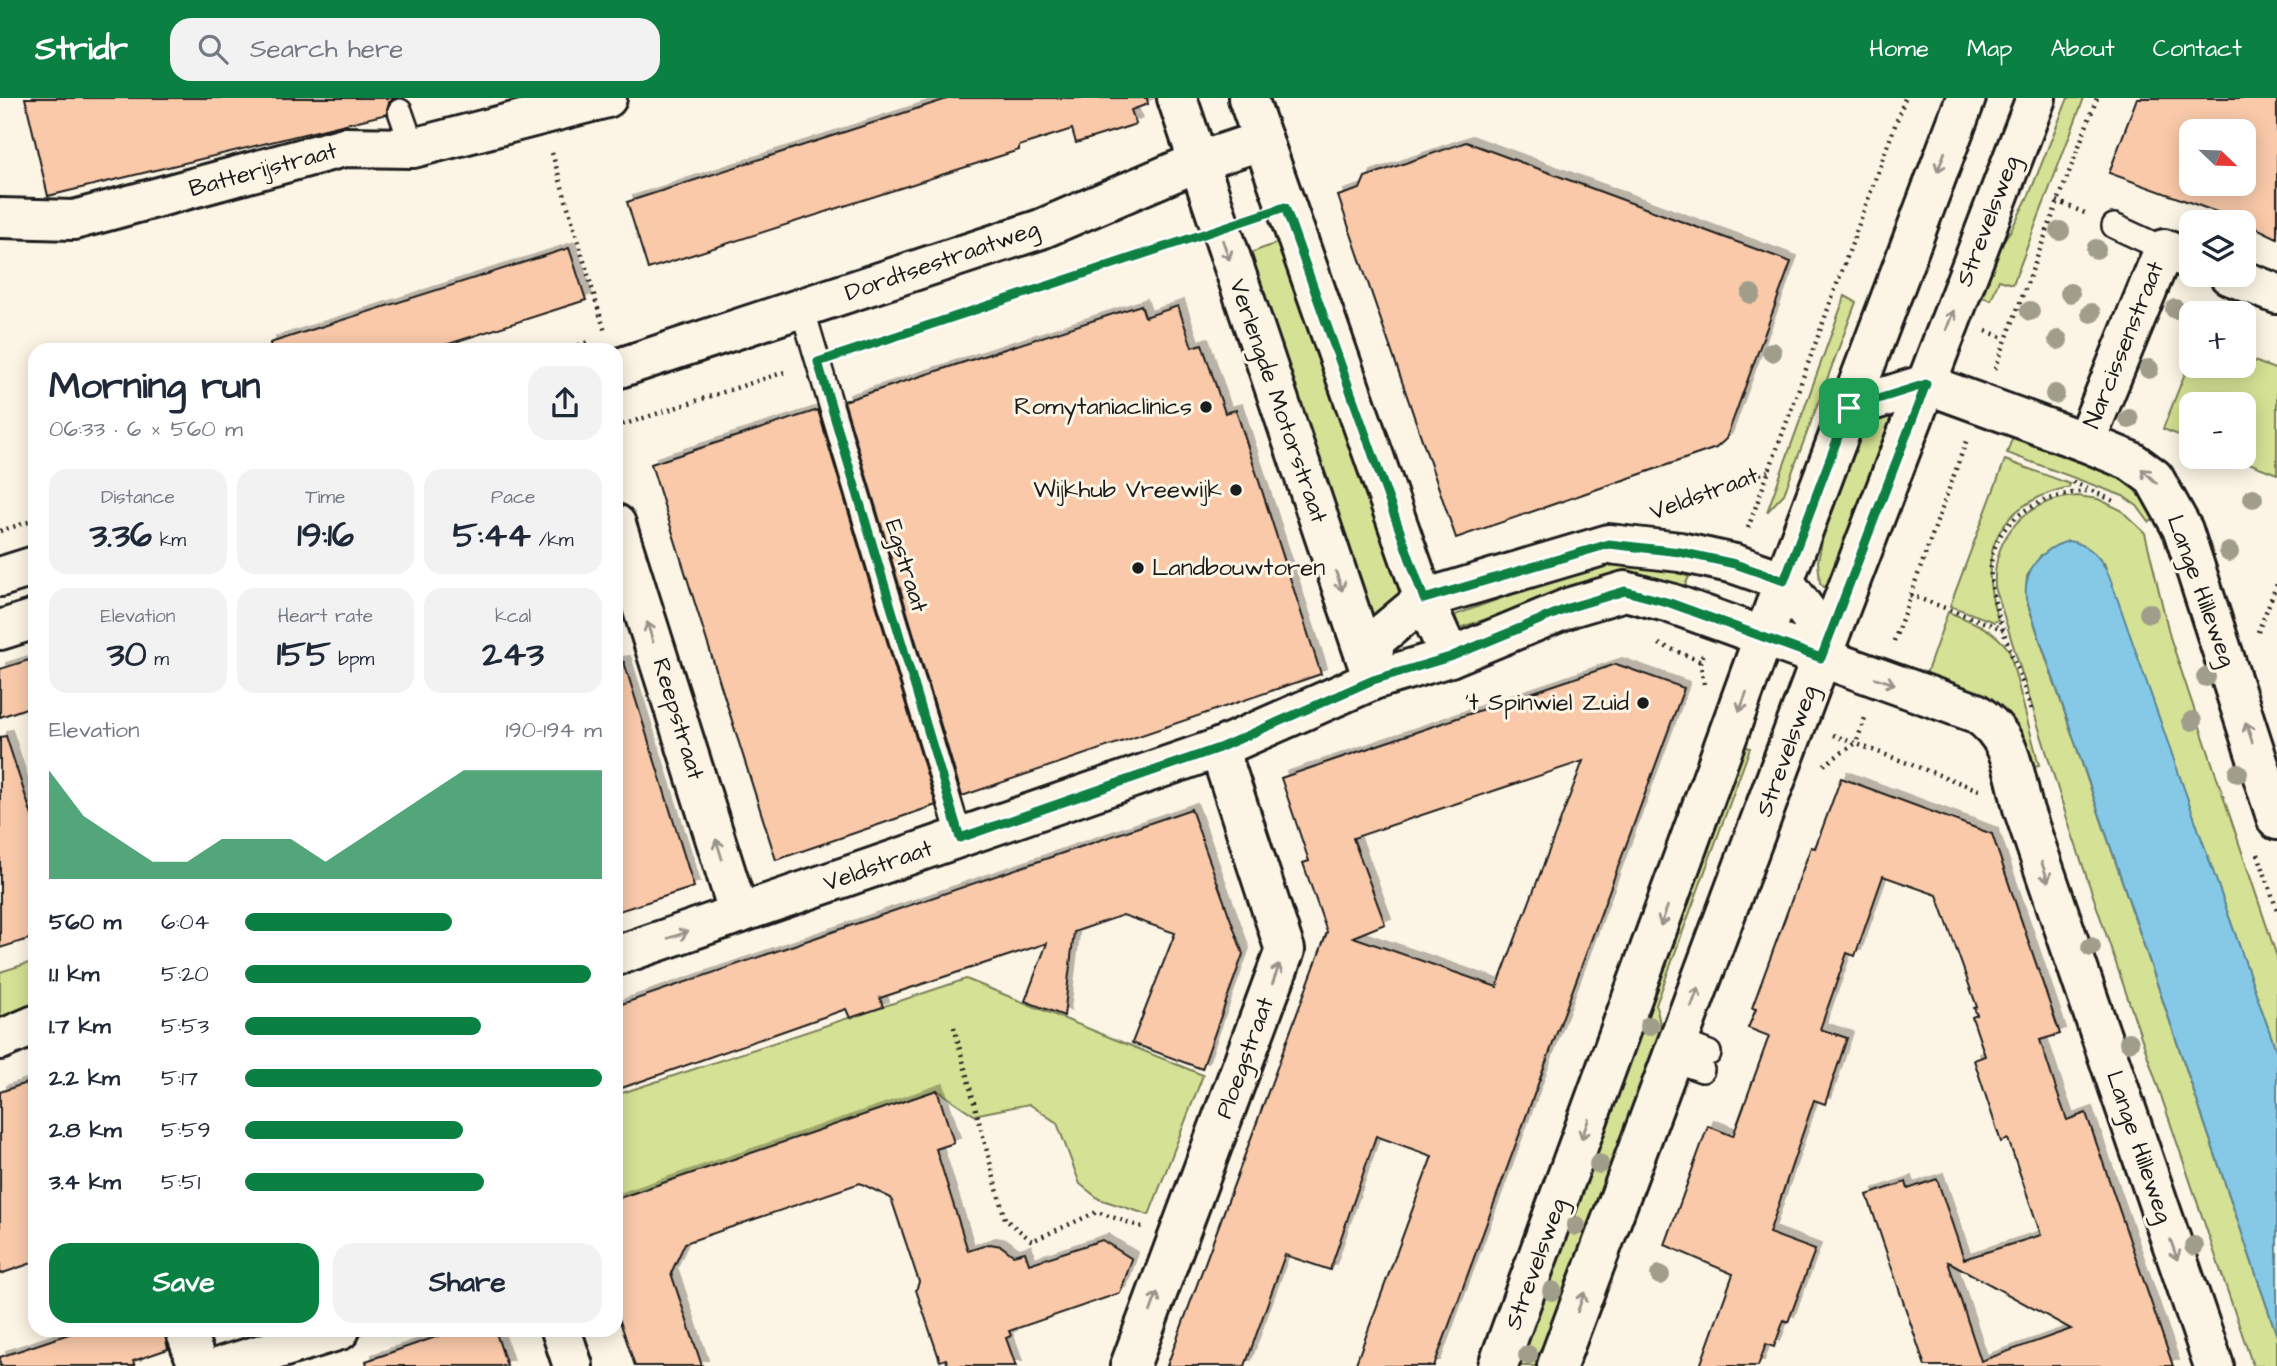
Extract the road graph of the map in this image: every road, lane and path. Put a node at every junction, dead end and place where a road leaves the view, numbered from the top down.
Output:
1 (607, 98) edge
2 (1177, 98) edge
3 (1248, 98) edge
4 (1905, 98) edge
5 (1966, 98) edge
6 (2036, 98) edge
7 (400, 111) dead end
8 (541, 115) junction
9 (1263, 140) junction
10 (412, 148) junction
11 (1200, 161) junction
12 (0, 218) edge
13 (2114, 226) dead end
14 (1220, 231) junction
15 (2177, 254) edge
16 (2256, 286) edge
17 (2277, 294) edge
18 (802, 308) junction
19 (608, 343) edge
20 (623, 349) edge
21 (818, 362) junction
22 (1926, 384) junction
23 (1849, 408) junction
24 (623, 425) edge
25 (1965, 442) dead end
26 (2085, 442) junction
27 (1978, 447) dead end
28 (1769, 471) junction
29 (2064, 478) dead end
30 (2087, 491) junction
31 (2128, 506) dead end
32 (28, 522) edge
33 (0, 531) edge
34 (1609, 544) junction
35 (623, 546) edge
36 (1735, 564) junction
37 (28, 568) edge
38 (0, 577) edge
39 (1784, 581) junction
40 (1910, 595) dead end
41 (1424, 599) junction
42 (1717, 620) junction
43 (28, 621) edge
44 (0, 630) edge
45 (2005, 630) junction
46 (1766, 638) junction
47 (1450, 657) junction
48 (1821, 658) junction
49 (1373, 680) junction
50 (1705, 689) dead end
51 (2034, 720) dead end
52 (1856, 743) dead end
53 (1219, 748) junction
54 (2023, 808) junction
55 (2266, 832) edge
56 (960, 838) junction
57 (2277, 910) edge
58 (739, 914) junction
59 (623, 954) edge
60 (954, 1027) dead end
61 (28, 1028) edge
62 (0, 1040) edge
63 (1177, 1240) junction
64 (188, 1337) edge
65 (317, 1337) edge
66 (563, 1337) edge
67 (198, 1366) edge
68 (223, 1366) edge
69 (573, 1366) edge
70 (1130, 1366) edge
71 (1498, 1366) edge
72 (1557, 1366) edge
73 (2214, 1366) edge

1 - 8 street, Batterijstraat
2 - 11 street, Verlengde Motorstraat
3 - 9 street
4 - 28 path
5 -> 23 street, Strevelsweg
22 -> 6 street, Strevelsweg
7 - 10 lane
8 - 10 street, Batterijstraat
8 - 19 path
9 - 11 street, Dordtsestraatweg
9 - 41 street
10 - 12 street, Batterijstraat
11 - 14 street, Verlengde Motorstraat
11 - 18 street, Dordtsestraatweg
13 - 15 lane, Narcissenstraat
14 - 21 path
14 -> 49 street, Verlengde Motorstraat
15 - 26 street, Narcissenstraat
16 - 17 street
18 - 20 street, Dordtsestraatweg
18 - 21 lane, Egstraat
21 - 24 path
21 - 56 lane, Egstraat
22 - 23 street
22 - 26 street, Lange Hilleweg
22 - 48 street, Strevelsweg
23 - 39 street, Strevelsweg
25 - 27 path
55 -> 26 street, Lange Hilleweg
28 - 34 path, Veldstraat
28 - 36 path
29 - 30 path
30 - 31 path
30 - 45 path
32 - 33 path
34 - 36 street, Veldstraat
34 - 41 street, Veldstraat
58 -> 35 street, Reepstraat
36 - 39 street, Veldstraat
37 - 38 street
39 - 46 street, Strevelsweg
39 - 48 street
40 - 45 path
41 - 47 street
41 - 49 street, Veldstraat
42 - 46 street, Veldstraat
42 - 47 street, Veldstraat
42 - 50 path
43 - 44 street
45 - 51 path
46 - 48 street, Veldstraat
46 -> 71 street, Strevelsweg
47 - 49 street, Veldstraat
48 -> 54 street, Lange Hilleweg
72 -> 48 street, Strevelsweg
49 - 53 street, Veldstraat
52 - 54 path
53 - 56 street, Veldstraat
63 -> 53 street, Ploegstraat
54 -> 73 street, Lange Hilleweg
55 - 57 path
56 - 58 street, Veldstraat
59 -> 58 street, Veldstraat
60 - 63 path
61 - 62 street
70 -> 63 street, Ploegstraat
64 - 67 street
65 - 68 street
66 - 69 street

